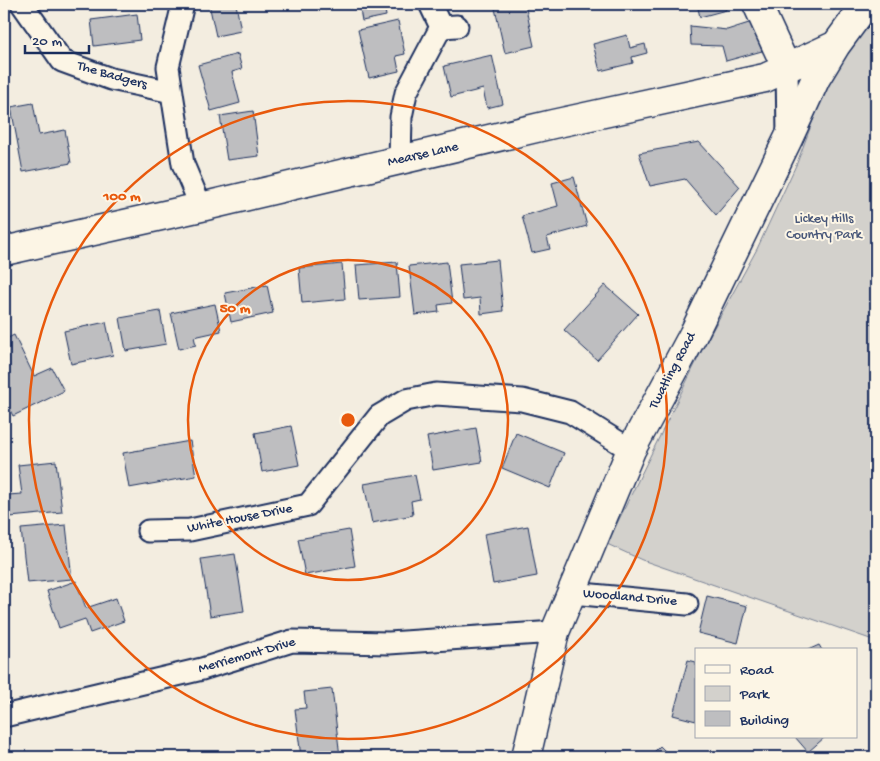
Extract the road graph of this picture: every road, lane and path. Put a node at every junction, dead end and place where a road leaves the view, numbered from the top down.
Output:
1 (22, 4) edge
2 (183, 4) edge
3 (430, 4) edge
4 (757, 4) edge
5 (866, 4) edge
6 (836, 44) junction
7 (787, 69) junction
8 (172, 92) junction
9 (788, 139) junction
10 (400, 161) junction
11 (201, 207) junction
12 (4, 252) edge
13 (631, 450) junction
14 (148, 531) dead end
15 (572, 593) junction
16 (687, 604) dead end
17 (556, 632) junction
18 (4, 716) edge
19 (526, 757) edge

1 - 8 street, The Badgers
2 - 8 street
3 - 10 street
4 - 7 street
5 - 6 street, Twatling Road
6 - 7 street, Mearse Lane
6 - 9 street, Twatling Road
7 - 9 street
7 - 10 street, Mearse Lane
8 - 11 street
9 - 13 street, Twatling Road
10 - 11 street, Mearse Lane
11 - 12 street, Mearse Lane
13 - 14 street, White House Drive
13 - 15 street, Twatling Road
15 - 16 street, Woodland Drive
15 - 17 street, Twatling Road
17 - 18 street, Merriemont Drive
17 - 19 street, Twatling Road

